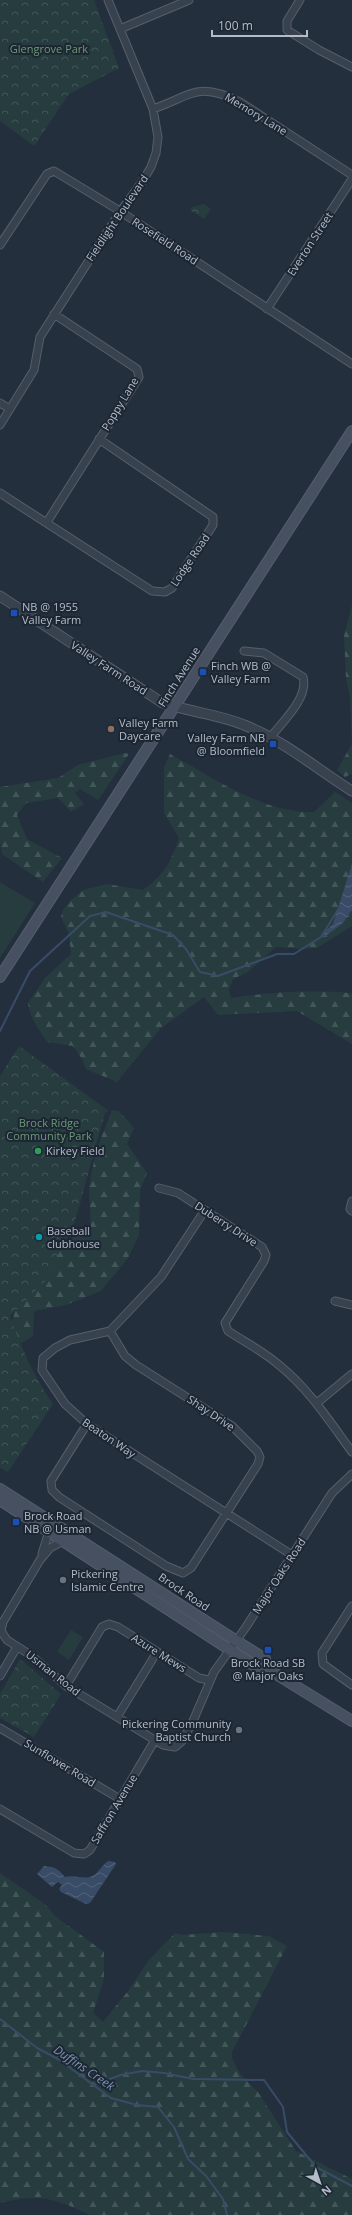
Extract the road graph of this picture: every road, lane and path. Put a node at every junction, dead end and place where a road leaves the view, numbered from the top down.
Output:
1 (108, 0) edge
2 (189, 0) edge
3 (300, 0) edge
4 (120, 28) junction
5 (352, 67) edge
6 (153, 109) junction
7 (352, 175) edge
8 (352, 179) edge
9 (120, 212) junction
10 (0, 245) edge
11 (267, 309) junction
12 (54, 314) junction
13 (352, 364) edge
14 (0, 402) edge
15 (10, 409) junction
16 (0, 425) edge
17 (352, 431) edge
18 (98, 439) junction
19 (0, 493) edge
20 (47, 522) junction
21 (0, 596) edge
22 (244, 650) dead end
23 (174, 706) junction
24 (270, 738) junction
25 (352, 791) edge
26 (0, 977) edge
27 (159, 1188) dead end
28 (352, 1201) edge
29 (205, 1210) junction
30 (352, 1211) edge
31 (335, 1301) dead end
32 (352, 1305) edge
33 (110, 1331) junction
34 (352, 1374) edge
35 (317, 1403) junction
36 (87, 1424) junction
37 (352, 1452) edge
38 (352, 1474) edge
39 (0, 1489) edge
40 (0, 1500) edge
41 (226, 1513) junction
42 (65, 1529) junction
43 (49, 1531) junction
44 (63, 1541) junction
45 (292, 1555) junction
46 (40, 1560) junction
47 (352, 1606) edge
48 (237, 1640) junction
49 (17, 1647) junction
50 (229, 1649) junction
51 (157, 1652) junction
52 (268, 1668) junction
53 (0, 1676) edge
54 (209, 1680) junction
55 (352, 1685) edge
56 (66, 1686) junction
57 (117, 1717) junction
58 (352, 1721) edge
59 (0, 1728) edge
60 (155, 1740) junction
61 (120, 1799) junction
62 (0, 1809) edge

1 - 4 street, Fieldlight Boulevard
2 - 4 street
3 - 5 street
4 - 6 street, Fieldlight Boulevard
6 - 7 street, Memory Lane
6 - 9 street, Fieldlight Boulevard
8 - 11 street, Everton Street
9 - 10 street, Rosefield Road
9 - 11 street, Rosefield Road
9 - 12 street, Fieldlight Boulevard
11 - 13 street, Rosefield Road
12 - 15 street, Fieldlight Boulevard
12 - 18 street, Poppy Lane
14 - 15 street
15 - 16 street, Fieldlight Boulevard
17 - 23 main road, Finch Avenue
18 - 20 street, Poppy Lane
18 - 20 street, Lodge Road
19 - 20 street, Lodge Road
21 - 23 street, Valley Farm Road
22 - 24 street
23 - 24 street, Valley Farm Road
23 - 26 main road, Finch Avenue
24 - 25 street, Valley Farm Road
27 - 29 street, Duberry Drive
28 - 30 street
29 - 33 street
29 - 35 street, Duberry Drive
31 - 32 street
33 - 36 street, Beaton Way
33 - 41 street, Shay Drive
34 - 35 street
35 - 37 street, Duberry Drive
36 - 41 street, Beaton Way
36 - 41 street, Shay Drive
38 - 45 street, Major Oaks Road
39 - 42 main road, Brock Road
40 - 43 main road, Brock Road
41 - 45 street, Beaton Way
42 - 43 main road
42 - 48 main road, Brock Road
43 - 44 main road, Brock Road
43 - 46 street, Usman Road
44 - 46 street, Usman Road
44 - 50 main road, Brock Road
45 - 48 street, Major Oaks Road
46 - 49 street, Usman Road
47 - 55 street
48 - 50 street, Major Oaks Road
48 - 52 main road, Brock Road
49 - 53 street
49 - 56 street, Usman Road
50 - 52 main road, Brock Road
50 - 54 street, Major Oaks Road
51 - 54 street, Azure Mews
51 - 56 street, Azure Mews
51 - 57 street
52 - 58 main road, Brock Road
54 - 60 street, Usman Road
56 - 57 street, Usman Road
57 - 60 street, Usman Road
59 - 61 street, Sunflower Road
60 - 61 street, Saffron Avenue
61 - 62 street, Saffron Avenue

